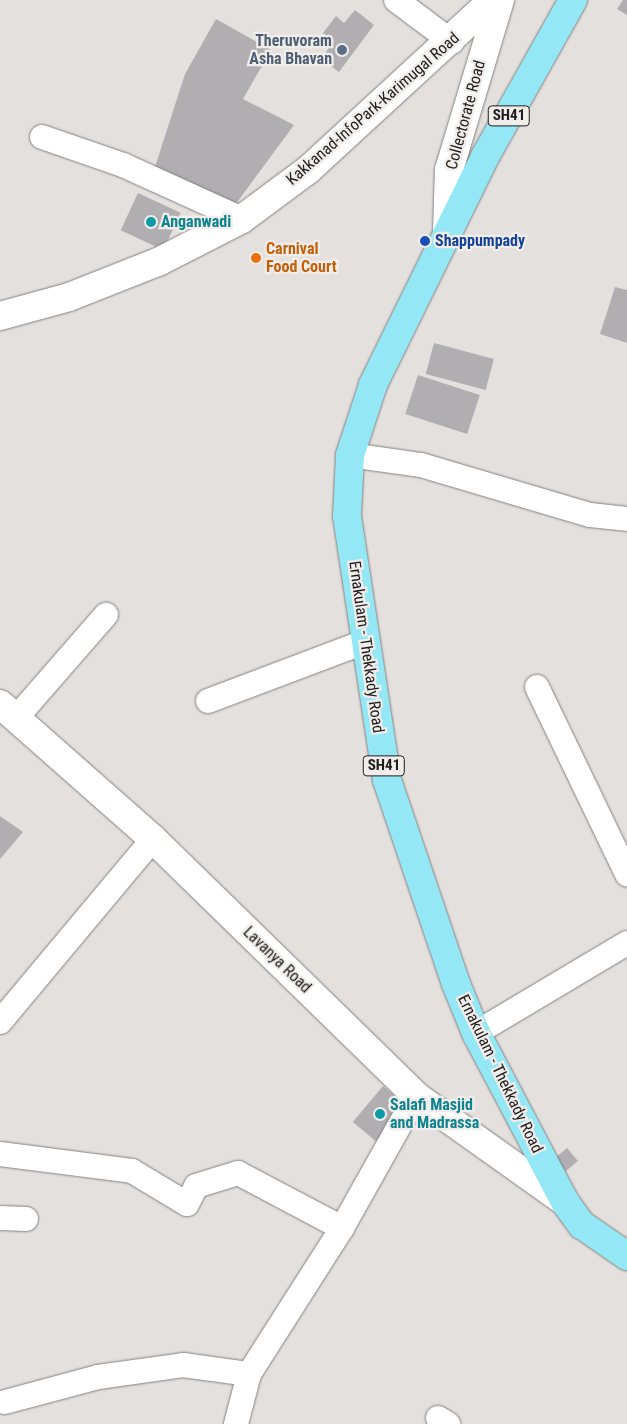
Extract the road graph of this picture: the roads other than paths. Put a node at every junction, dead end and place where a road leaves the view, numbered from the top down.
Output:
1 (396, 0) edge
2 (493, 0) edge
3 (500, 0) edge
4 (573, 0) edge
5 (452, 42) junction
6 (42, 137) dead end
7 (242, 219) junction
8 (447, 232) junction
9 (0, 316) edge
10 (350, 455) junction
11 (627, 519) edge
12 (106, 615) dead end
13 (364, 642) junction
14 (537, 687) dead end
15 (208, 701) dead end
16 (8, 711) edge
17 (153, 839) junction
18 (627, 874) edge
19 (627, 943) edge
20 (0, 1022) edge
21 (476, 1033) junction
22 (416, 1096) junction
23 (0, 1154) edge
24 (565, 1202) junction
25 (0, 1218) edge
26 (26, 1219) dead end
27 (342, 1228) junction
28 (627, 1256) edge
29 (249, 1374) junction
30 (5, 1402) dead end
31 (236, 1424) edge

1 - 5 street
2 - 5 street, Kakkanad-InfoPark-Karimugal Road
3 - 8 street, Collectorate Road
4 - 8 main road, SH41
5 - 7 street, Kakkanad-InfoPark-Karimugal Road
6 - 7 street
7 - 9 street, Kakkanad-InfoPark-Karimugal Road
8 - 10 main road, Ernakulam - Thekkady Road / SH41
10 - 11 street
10 - 13 main road, Ernakulam - Thekkady Road / SH41
12 - 16 street
13 - 15 street
13 - 21 main road, Ernakulam - Thekkady Road / SH41
14 - 18 street
16 - 17 street, Lavanya Road
17 - 20 street
17 - 22 street, Lavanya Road
19 - 21 street
21 - 24 main road, Ernakulam - Thekkady Road / SH41
22 - 24 street, Lavanya Road
22 - 27 street
23 - 27 street
24 - 28 main road, Ernakulam - Thekkady Road / SH41
25 - 26 street
27 - 29 street
29 - 30 street
29 - 31 street

